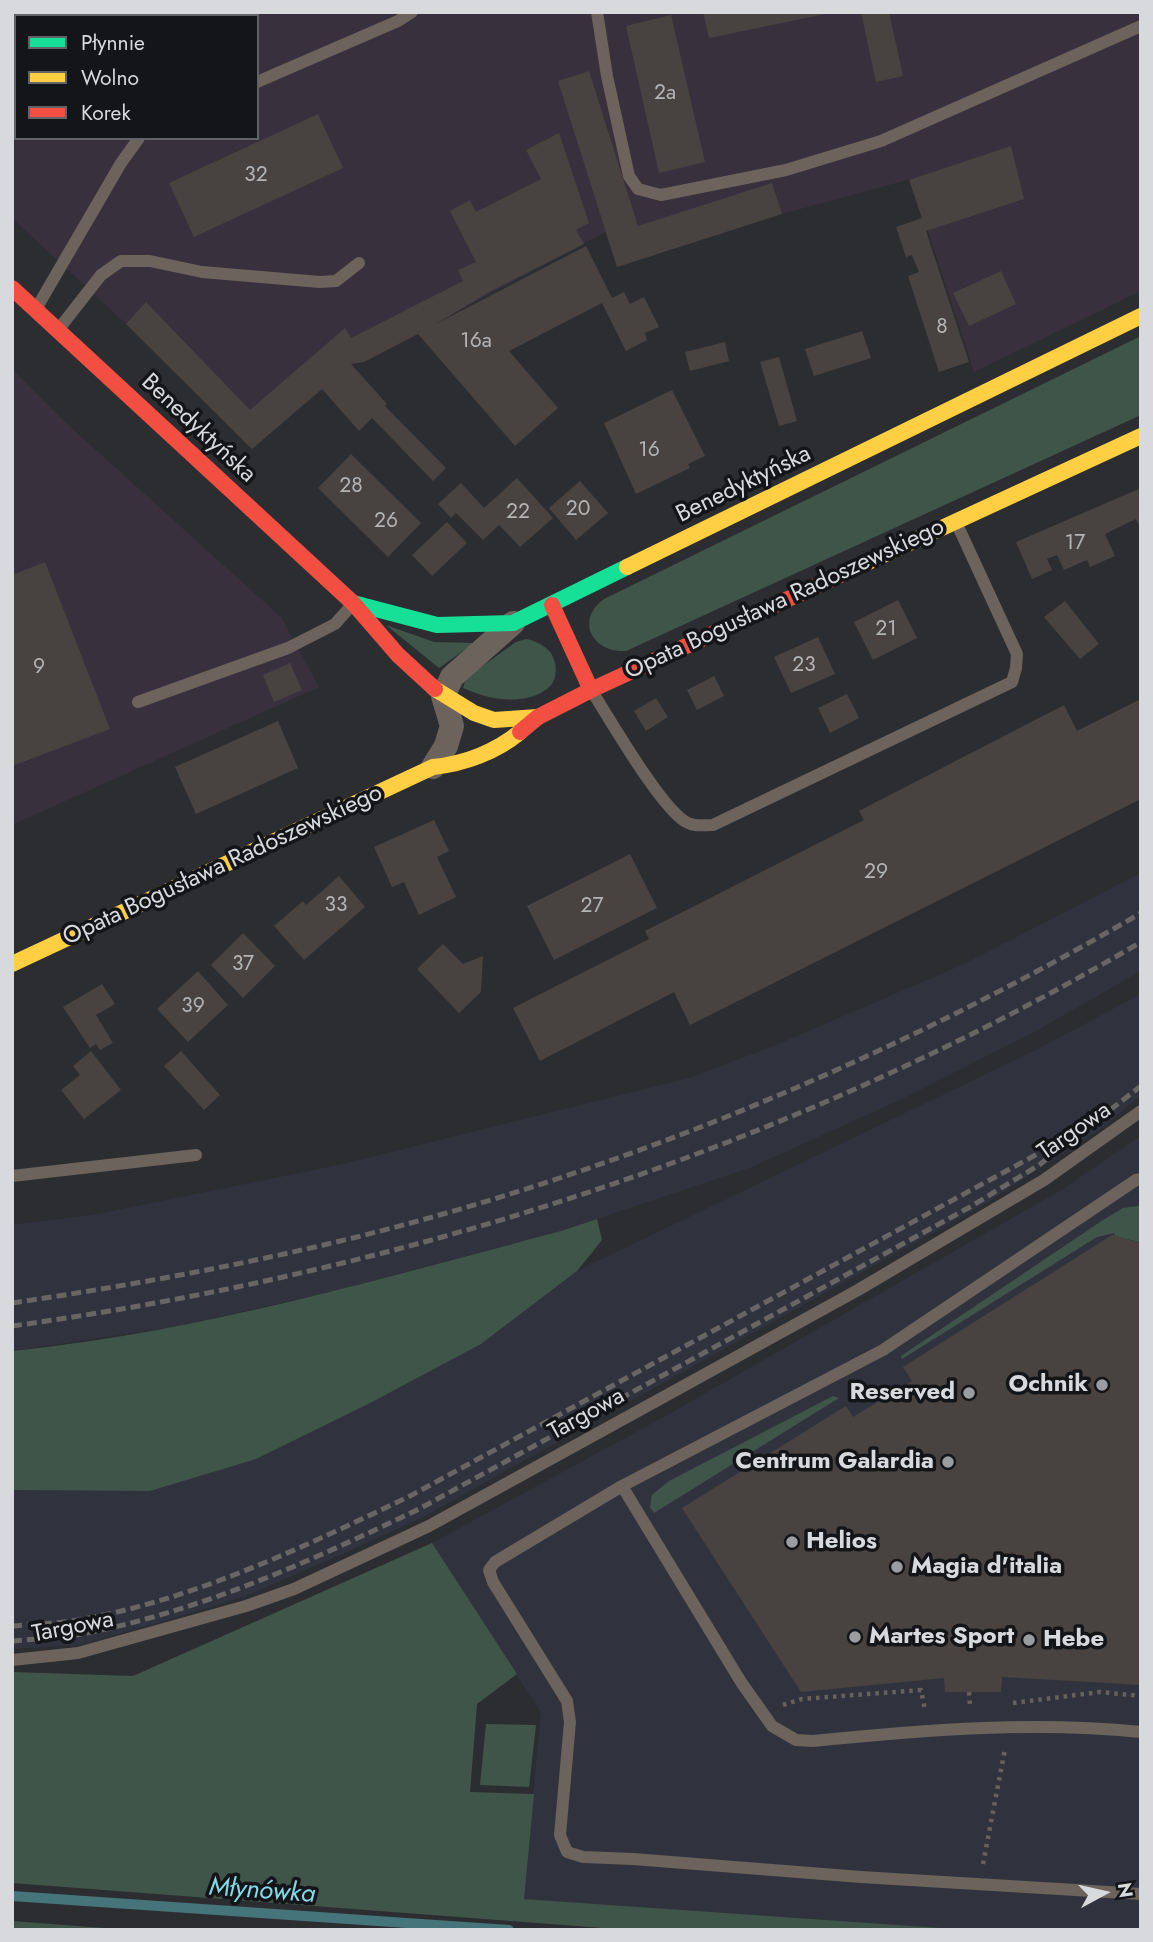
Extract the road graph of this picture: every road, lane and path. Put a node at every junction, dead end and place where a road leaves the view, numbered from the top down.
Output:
1 (412, 12) edge
2 (597, 12) edge
3 (1141, 26) edge
4 (259, 81) edge
5 (138, 140) edge
6 (359, 263) dead end
7 (12, 288) edge
8 (36, 309) junction
9 (1141, 316) edge
10 (58, 330) junction
11 (1141, 436) edge
12 (955, 522) junction
13 (353, 603) junction
14 (552, 605) junction
15 (513, 623) junction
16 (591, 690) junction
17 (443, 696) junction
18 (138, 702) dead end
19 (538, 717) junction
20 (433, 767) junction
21 (12, 964) edge
22 (1141, 1111) edge
23 (197, 1155) dead end
24 (12, 1176) edge
25 (1141, 1179) edge
26 (622, 1486) junction
27 (12, 1660) edge
28 (1141, 1696) edge
29 (1007, 1703) dead end
30 (982, 1706) dead end
31 (959, 1709) dead end
32 (936, 1710) dead end
33 (768, 1719) junction
34 (1141, 1732) edge
35 (1007, 1742) dead end
36 (979, 1884) junction
37 (1141, 1894) edge

1 - 4 lane
2 - 3 lane
5 - 8 lane
6 - 10 lane
7 - 8 street, Benedyktyńska
8 - 10 street, Benedyktyńska
9 - 14 street, Benedyktyńska
10 - 13 street, Benedyktyńska
11 - 12 street, Opata Bogusława Radoszewskiego
12 - 16 street, Opata Bogusława Radoszewskiego
12 - 16 lane
13 - 15 street, Benedyktyńska
13 - 17 street, Benedyktyńska
13 - 18 lane
14 - 15 street, Benedyktyńska
14 - 16 street
15 - 17 street
16 - 19 street, Opata Bogusława Radoszewskiego
17 - 19 street, Benedyktyńska
17 - 20 street
19 - 20 street, Opata Bogusława Radoszewskiego
20 - 21 street, Opata Bogusława Radoszewskiego
22 - 27 lane, Targowa
23 - 24 lane
25 - 26 lane
26 - 33 lane
26 - 36 lane
28 - 29 path
30 - 31 path
32 - 33 path
33 - 34 lane
35 - 36 path
36 - 37 lane

